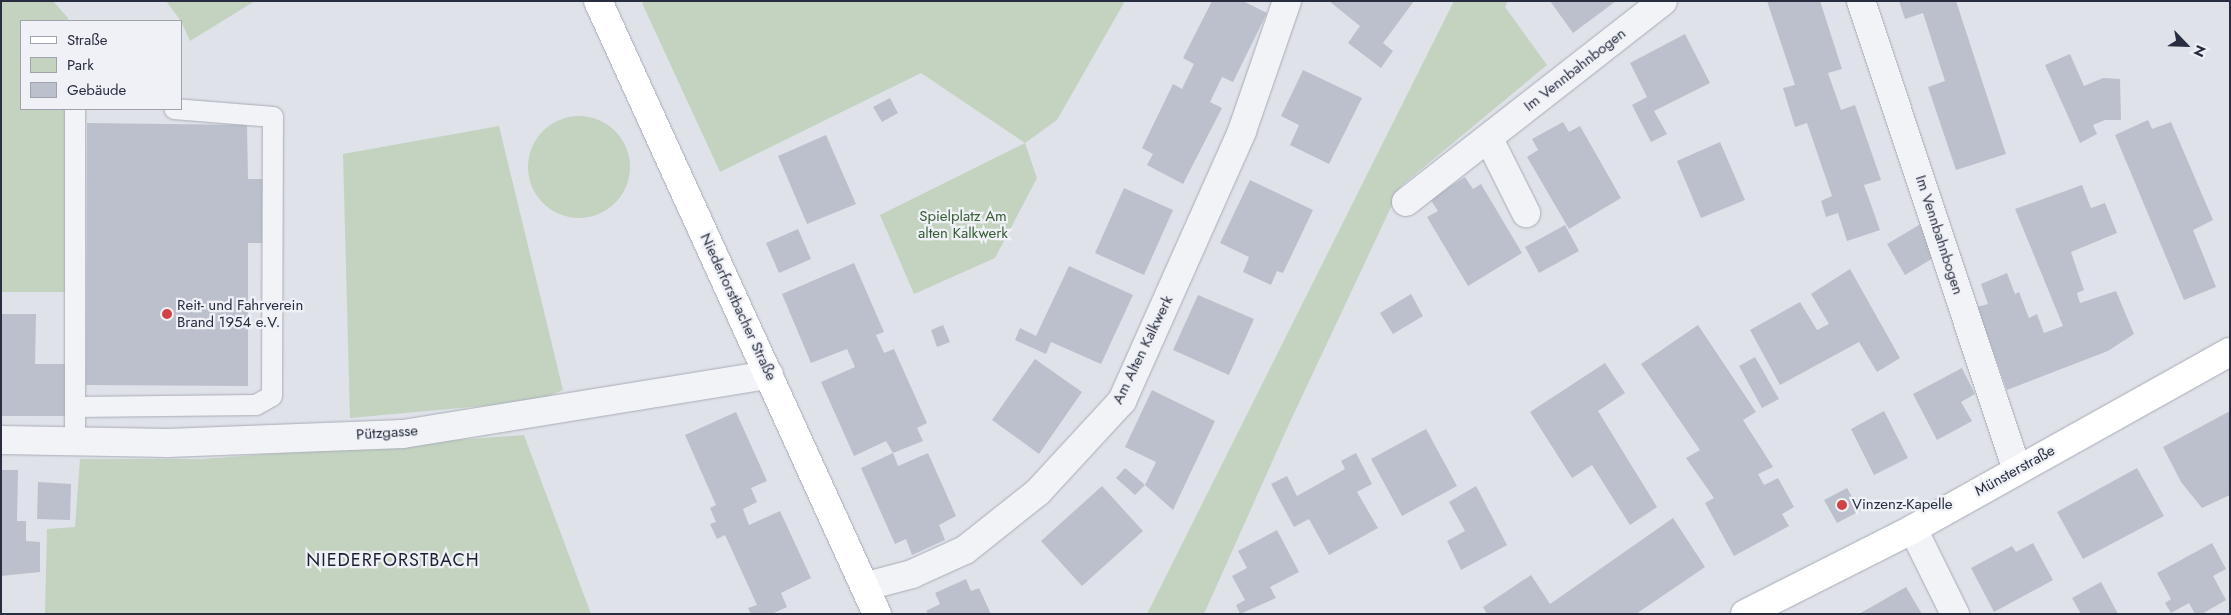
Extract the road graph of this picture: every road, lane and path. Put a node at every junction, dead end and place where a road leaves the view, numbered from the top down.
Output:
1 (598, 1) edge
2 (1287, 1) edge
3 (1663, 1) edge
4 (1861, 1) edge
5 (76, 110) edge
6 (182, 110) edge
7 (1488, 139) junction
8 (1406, 202) dead end
9 (1526, 213) dead end
10 (2230, 352) edge
11 (769, 375) junction
12 (75, 407) junction
13 (1, 440) edge
14 (75, 441) junction
15 (2017, 469) junction
16 (1912, 530) junction
17 (867, 586) junction
18 (877, 614) edge
19 (1746, 614) edge
20 (1955, 614) edge

1 - 11 street, Niederforstbacher Straße
2 - 17 street, Am Alten Kalkwerk
3 - 7 street, Im Vennbahnbogen
4 - 15 street, Im Vennbahnbogen
5 - 12 lane
6 - 12 lane
7 - 8 street, Im Vennbahnbogen
7 - 9 street
10 - 15 street, Münsterstraße
11 - 14 street, Pützgasse
11 - 17 street, Niederforstbacher Straße
12 - 14 lane
13 - 14 street, Pützgasse
15 - 16 street, Münsterstraße
16 - 19 street, Münsterstraße
16 - 20 street
17 - 18 street, Niederforstbacher Straße

